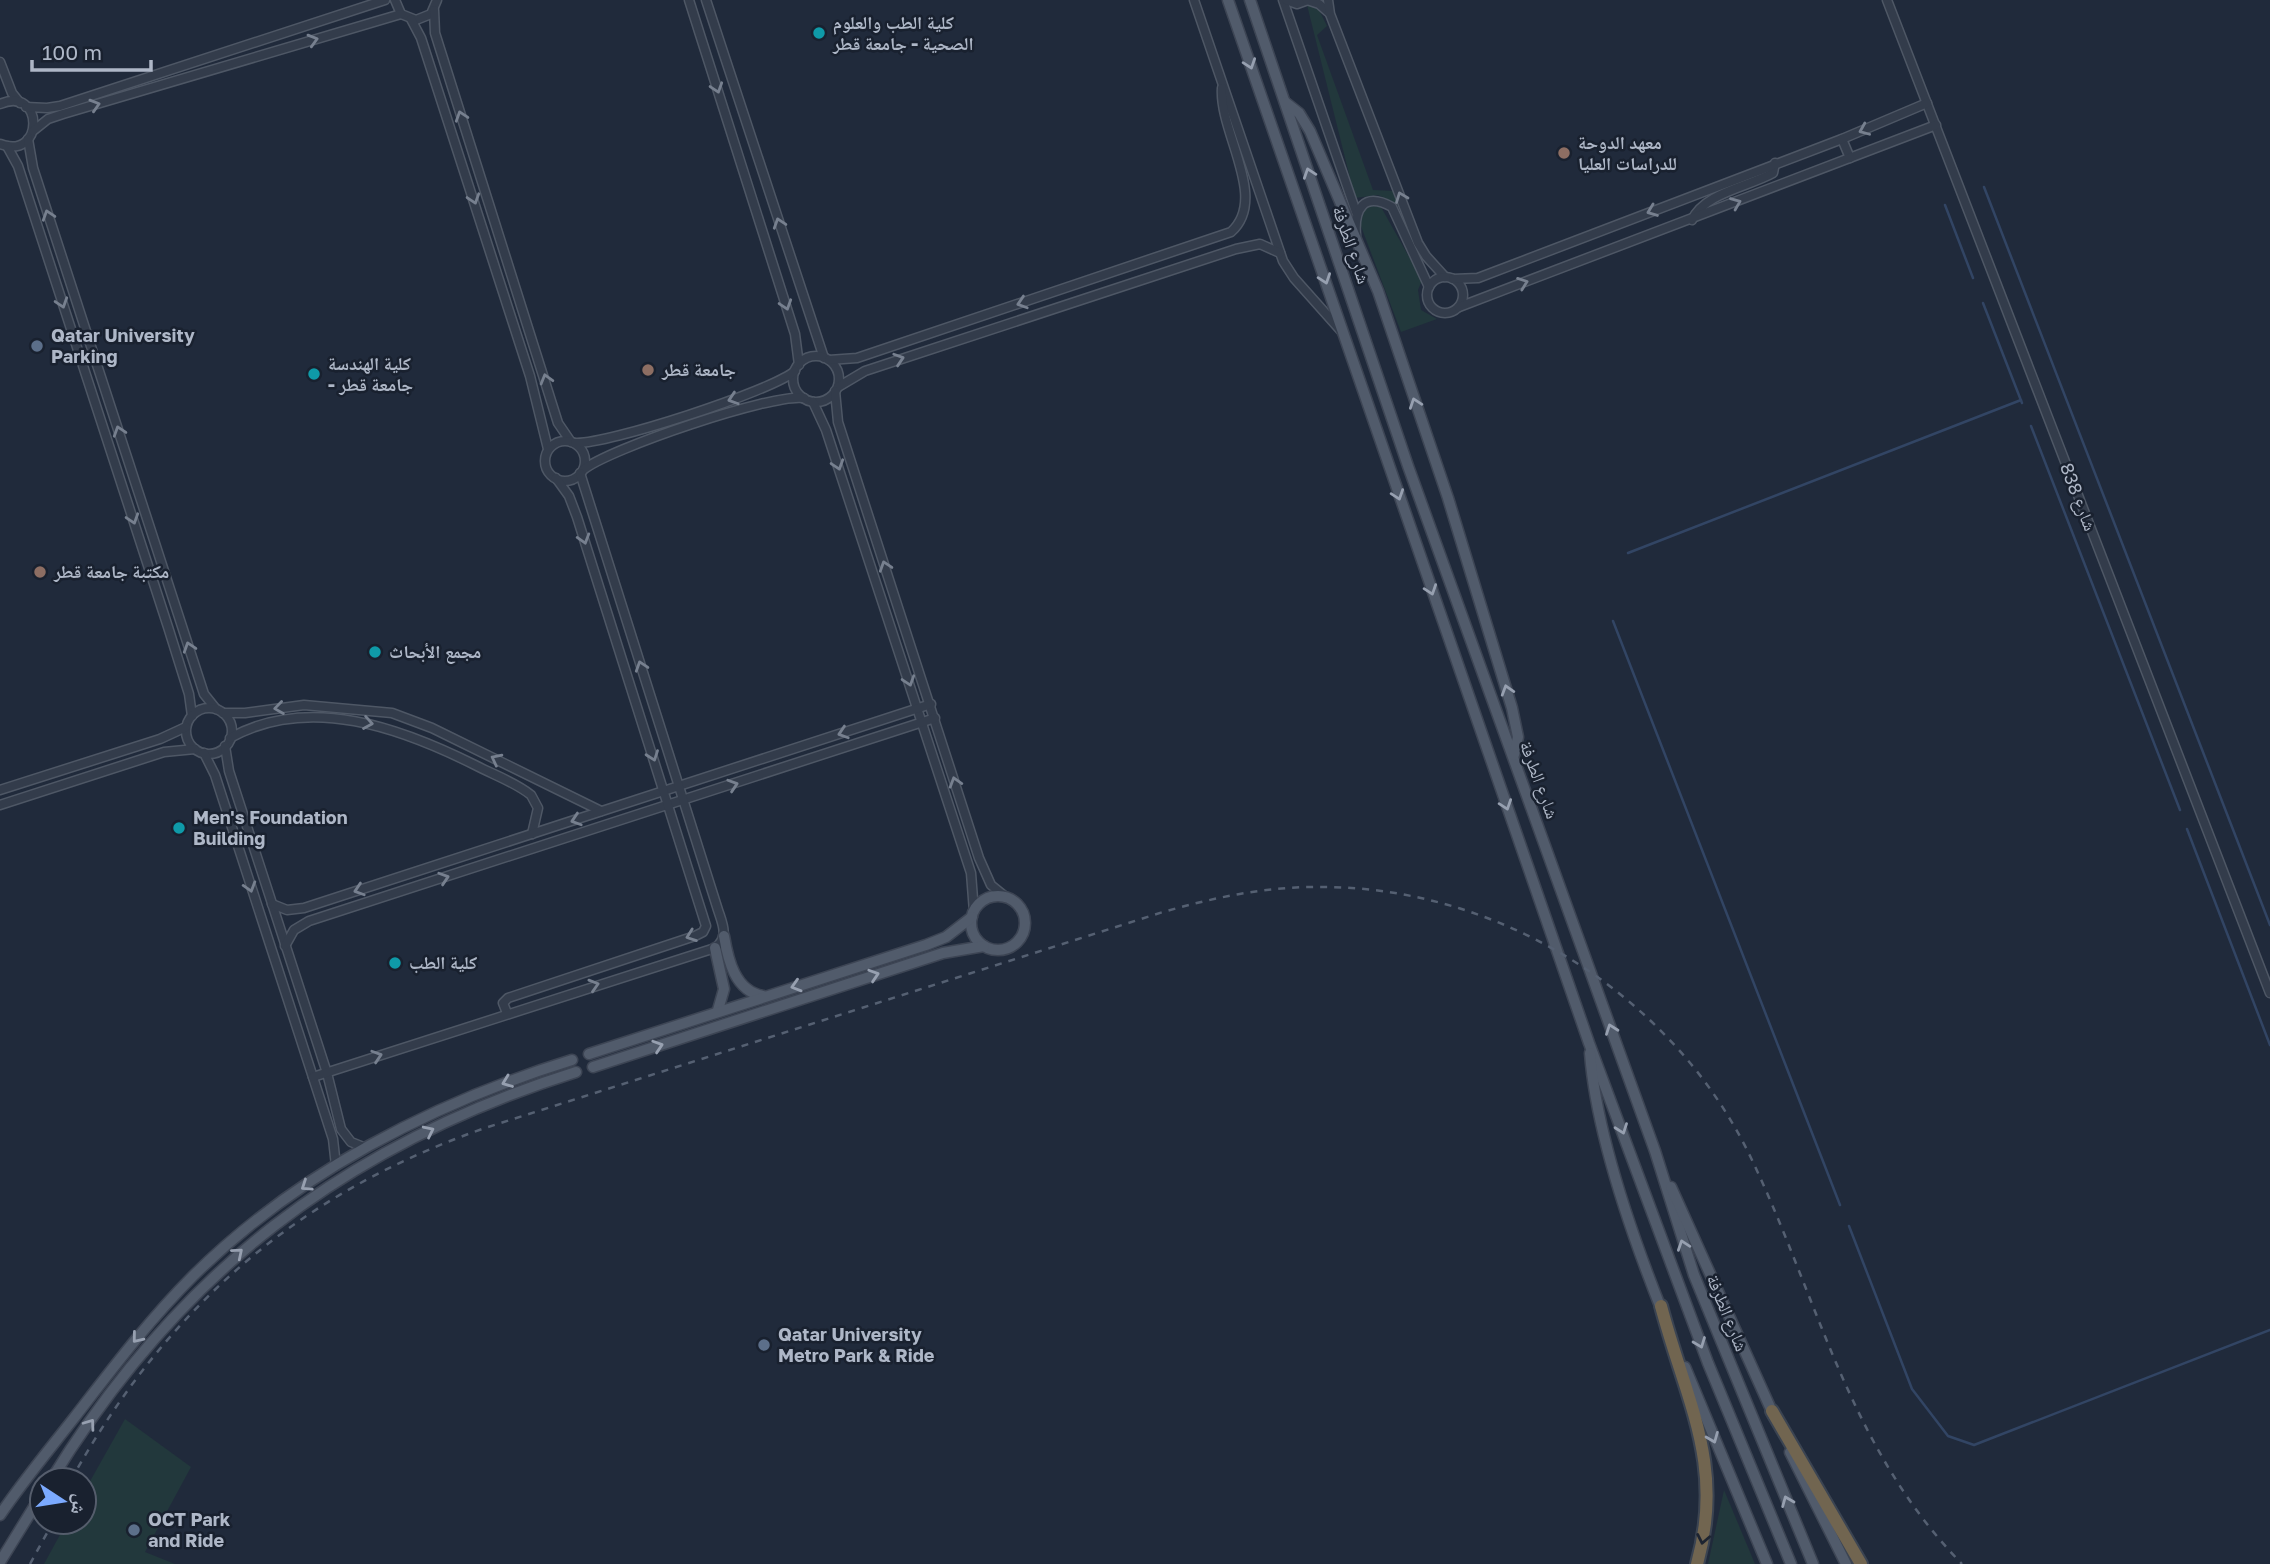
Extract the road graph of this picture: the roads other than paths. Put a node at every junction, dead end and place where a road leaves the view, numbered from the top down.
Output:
1 (386, 0) edge
2 (395, 0) edge
3 (689, 0) edge
4 (706, 0) edge
5 (1194, 0) edge
6 (1228, 0) edge
7 (1250, 0) edge
8 (1285, 0) edge
9 (1308, 0) edge
10 (1328, 0) edge
11 (1887, 0) edge
12 (438, 4) edge
13 (401, 14) junction
14 (1330, 14) junction
15 (411, 19) junction
16 (724, 56) junction
17 (707, 58) junction
18 (0, 62) edge
19 (1222, 88) junction
20 (1285, 102) junction
21 (1927, 103) junction
22 (0, 104) edge
23 (23, 105) junction
24 (47, 108) junction
25 (50, 118) junction
26 (1936, 125) junction
27 (31, 135) junction
28 (469, 138) junction
29 (1842, 139) junction
30 (455, 142) junction
31 (4, 145) edge
32 (1850, 158) junction
33 (1775, 163) junction
34 (481, 175) junction
35 (467, 178) junction
36 (1356, 212) junction
37 (1692, 220) junction
38 (1356, 235) junction
39 (1215, 239) junction
40 (1180, 251) junction
41 (1280, 253) junction
42 (1221, 255) junction
43 (1133, 267) junction
44 (1183, 267) junction
45 (1104, 276) junction
46 (1449, 278) junction
47 (1138, 282) junction
48 (1429, 287) junction
49 (1109, 291) junction
50 (1459, 307) junction
51 (1343, 333) junction
52 (826, 359) junction
53 (797, 368) junction
54 (836, 389) junction
55 (804, 398) junction
56 (813, 402) junction
57 (573, 442) junction
58 (548, 449) junction
59 (581, 471) junction
60 (556, 478) junction
61 (931, 704) junction
62 (918, 709) junction
63 (219, 711) junction
64 (192, 716) junction
65 (935, 718) junction
66 (922, 723) junction
67 (186, 727) junction
68 (228, 742) junction
69 (200, 751) junction
70 (1514, 756) junction
71 (679, 786) junction
72 (0, 790) edge
73 (664, 791) junction
74 (684, 801) junction
75 (0, 805) edge
76 (668, 807) junction
77 (601, 811) junction
78 (533, 834) junction
79 (975, 847) junction
80 (700, 851) junction
81 (964, 851) junction
82 (685, 856) junction
83 (1007, 898) junction
84 (272, 904) junction
85 (973, 914) junction
86 (724, 936) junction
87 (285, 946) junction
88 (984, 946) junction
89 (715, 948) junction
90 (2270, 993) edge
91 (763, 996) junction
92 (718, 1010) junction
93 (507, 1013) junction
94 (1589, 1042) junction
95 (589, 1054) dead end
96 (572, 1060) dead end
97 (593, 1067) dead end
98 (576, 1072) dead end
99 (327, 1073) junction
100 (313, 1077) junction
101 (366, 1148) junction
102 (1655, 1151) junction
103 (336, 1166) junction
104 (1661, 1306) junction
105 (1772, 1411) junction
106 (61, 1466) edge
107 (0, 1515) edge
108 (28, 1517) edge
109 (0, 1562) edge
110 (1697, 1564) edge
111 (1767, 1564) edge
112 (1791, 1564) edge
113 (1813, 1564) edge
114 (1846, 1564) edge
115 (1861, 1564) edge

1 - 24 street
2 - 13 street
3 - 17 street
4 - 16 street
5 - 19 street, شارع الطرفة
6 -> 51 main road, شارع الطرفة
7 - 20 main road, شارع الطرفة
8 - 9 street
8 - 36 street
9 - 14 street
10 - 14 street
11 - 21 street, شارع 838
12 - 15 street
28 -> 12 street
13 - 15 street
25 -> 13 street
46 -> 14 street
15 - 30 street
16 - 17 street
52 -> 16 street
17 -> 53 street
18 - 23 street
19 - 39 street
19 - 41 street, شارع الطرفة
20 - 38 main road
70 -> 20 main road, شارع الطرفة
21 - 26 street, شارع 838
21 -> 29 street
22 - 23 street
23 - 24 street
23 - 27 street
24 - 25 street
25 - 27 street
26 - 32 street
26 - 90 street, شارع 838
27 - 31 street
63 -> 27 street
28 - 30 street
28 - 34 street
29 - 32 street
29 - 33 street
30 - 35 street
31 -> 64 street
37 -> 32 street
33 - 37 street
33 -> 46 street
34 - 35 street
57 -> 34 street
35 -> 58 street
36 - 38 street
36 - 48 street
50 -> 37 street
70 -> 38 main road
39 - 40 street
39 - 42 street
40 - 43 street
40 - 44 street
41 - 42 street
41 - 51 street, شارع الطرفة
42 - 44 street
43 - 45 street
43 - 47 street
44 - 47 street
45 - 49 street
45 -> 52 street
46 - 48 street
46 - 50 street
47 - 49 street
48 - 50 street
54 -> 49 street
51 -> 94 main road, شارع الطرفة
52 - 53 street
52 - 54 street
53 - 55 street
53 -> 57 street
54 - 56 street
61 -> 54 street
55 - 56 street
55 - 59 street
56 -> 62 street
57 - 58 street
57 - 59 street
58 - 60 street
59 - 60 street
71 -> 59 street
60 -> 73 street
61 - 62 street
61 - 65 street
62 - 66 street
62 -> 71 street
63 - 64 street
63 - 68 street
77 -> 63 street
64 - 67 street
65 - 66 street
79 -> 65 street
74 -> 66 street
66 - 81 street
67 - 69 street
67 - 72 street
68 - 69 street
68 -> 78 street
68 - 84 street
69 - 75 street
69 -> 100 street
102 -> 70 main road, شارع الطرفة
71 - 73 street
71 - 74 street
73 - 76 street
73 - 77 street
74 - 76 street
74 - 80 street
76 - 82 street
87 -> 76 street
77 -> 78 street
78 -> 84 street
79 - 81 street
79 - 83 street
80 - 82 street
80 - 86 street
81 - 85 street
82 -> 93 street
83 - 85 main road
83 - 88 main road
84 - 87 street
85 - 88 main road
85 -> 91 main road
86 - 89 street
86 - 91 main road
87 - 99 street
97 -> 88 main road
89 - 92 main road
93 -> 89 street
91 - 92 main road
92 - 95 main road
99 -> 93 street
94 - 104 main road
94 -> 112 main road, شارع الطرفة
96 -> 101 main road
106 -> 98 main road
99 - 100 street
99 - 101 street
100 - 103 street
101 - 103 main road
102 - 105 main road
113 -> 102 main road, شارع الطرفة
103 -> 107 main road
104 -> 110 highway
104 -> 111 main road
105 - 114 main road
105 - 115 highway
108 - 109 main road

